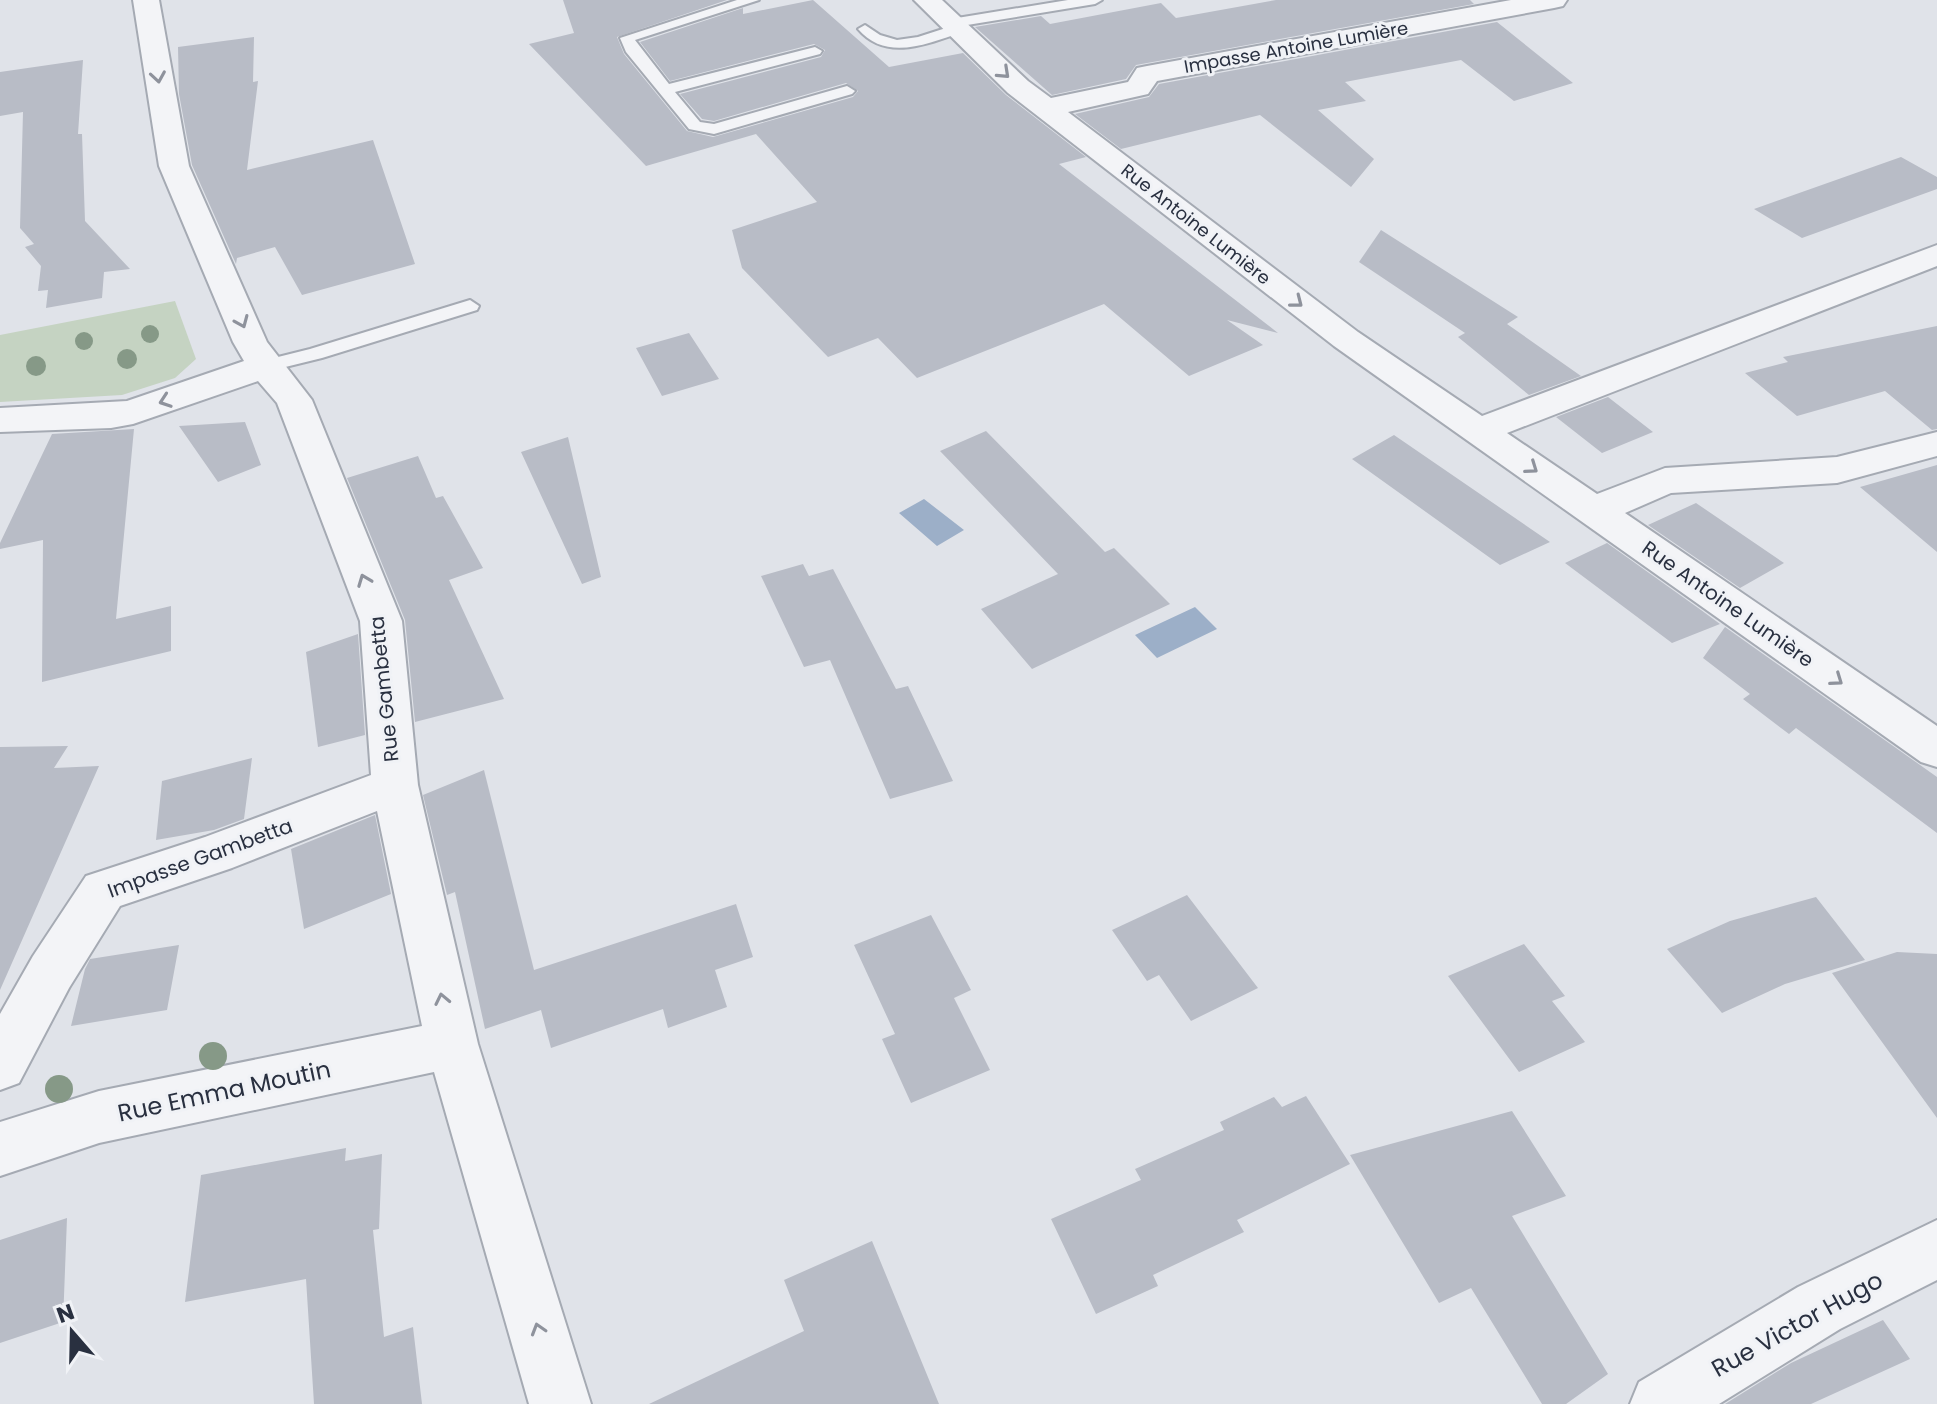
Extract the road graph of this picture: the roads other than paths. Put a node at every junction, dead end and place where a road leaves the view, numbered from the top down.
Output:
1 (146, 0) edge
2 (752, 0) edge
3 (1095, 0) edge
4 (1554, 0) edge
5 (945, 17) edge
6 (865, 29) dead end
7 (815, 51) dead end
8 (665, 90) junction
9 (847, 91) dead end
10 (1046, 108) junction
11 (1937, 255) edge
12 (470, 306) dead end
13 (265, 366) junction
14 (0, 420) edge
15 (1479, 432) junction
16 (1937, 444) edge
17 (1593, 511) junction
18 (1937, 749) edge
19 (395, 785) junction
20 (452, 1044) junction
21 (0, 1065) edge
22 (0, 1149) edge
23 (1937, 1249) edge
24 (560, 1404) edge
25 (1661, 1404) edge

1 -> 13 street, Rue Gambetta
2 - 8 lane
3 - 5 lane
4 - 10 street, Impasse Antoine Lumière
5 - 6 lane
5 -> 10 street, Rue Antoine Lumière
7 - 8 lane
8 - 9 lane
10 -> 15 street, Rue Antoine Lumière
11 - 15 street
12 - 13 lane
13 -> 14 street
19 -> 13 street, Rue Gambetta
15 -> 17 street, Rue Antoine Lumière
16 - 17 street
17 -> 18 street, Rue Antoine Lumière
20 -> 19 street, Rue Gambetta
19 - 21 street, Impasse Gambetta
20 - 22 street, Rue Emma Moutin
24 -> 20 street, Rue Gambetta
23 - 25 street, Rue Victor Hugo

